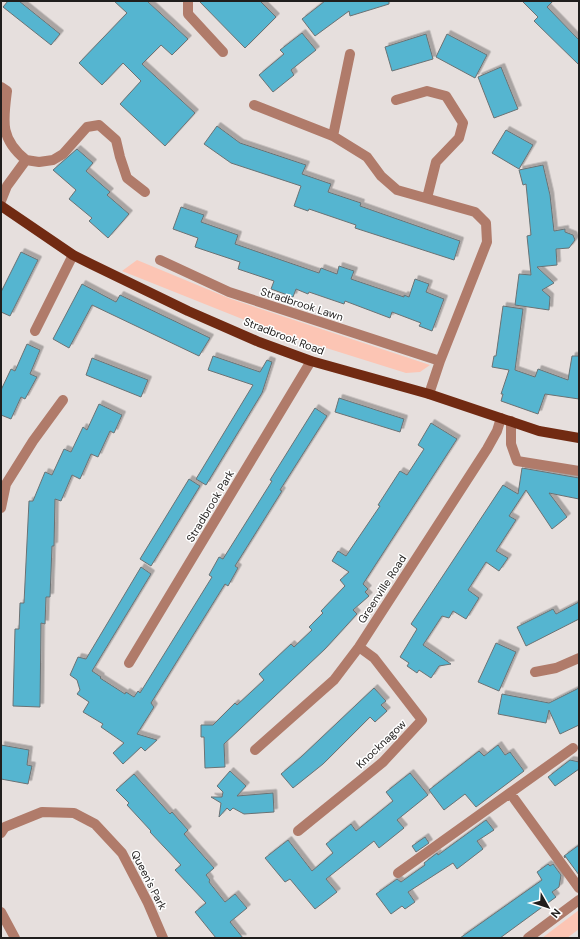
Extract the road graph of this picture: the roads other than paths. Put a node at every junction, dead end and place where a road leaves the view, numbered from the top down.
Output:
1 (188, 1) edge
2 (223, 52) dead end
3 (350, 54) dead end
4 (1, 87) edge
5 (396, 100) dead end
6 (254, 105) dead end
7 (333, 136) junction
8 (26, 160) junction
9 (145, 192) dead end
10 (427, 198) junction
11 (1, 201) edge
12 (1, 206) edge
13 (73, 255) junction
14 (160, 260) dead end
15 (35, 331) dead end
16 (311, 361) junction
17 (440, 361) junction
18 (430, 394) junction
19 (63, 400) dead end
20 (506, 419) junction
21 (579, 438) edge
22 (579, 472) edge
23 (1, 508) edge
24 (359, 647) junction
25 (579, 658) edge
26 (129, 663) dead end
27 (535, 672) dead end
28 (573, 748) dead end
29 (256, 750) dead end
30 (510, 793) junction
31 (298, 831) dead end
32 (1, 833) edge
33 (398, 873) dead end
34 (579, 888) edge
35 (579, 900) edge
36 (1, 912) edge
37 (15, 938) edge
38 (163, 938) edge
39 (528, 938) edge

1 - 2 street
3 - 7 street
4 - 8 street
5 - 10 street
6 - 7 street
7 - 10 street
8 - 9 street
8 - 11 street
10 - 17 street
12 - 13 main road, Stradbrook Road
13 - 15 street
13 - 16 main road, Stradbrook Road
14 - 17 street, Stradbrook Lawn
16 - 18 main road, Stradbrook Road
16 - 26 street, Stradbrook Park
17 - 18 street
18 - 20 main road, Stradbrook Road
19 - 23 street
20 - 21 main road, Stradbrook Road
20 - 22 street
20 - 24 street, Greenville Road
24 - 29 street, Greenville Road
24 - 31 street, Knocknagow
25 - 27 street
28 - 30 street
30 - 33 street
30 - 34 street
32 - 38 street, Queen's Park
35 - 39 street
36 - 37 street

